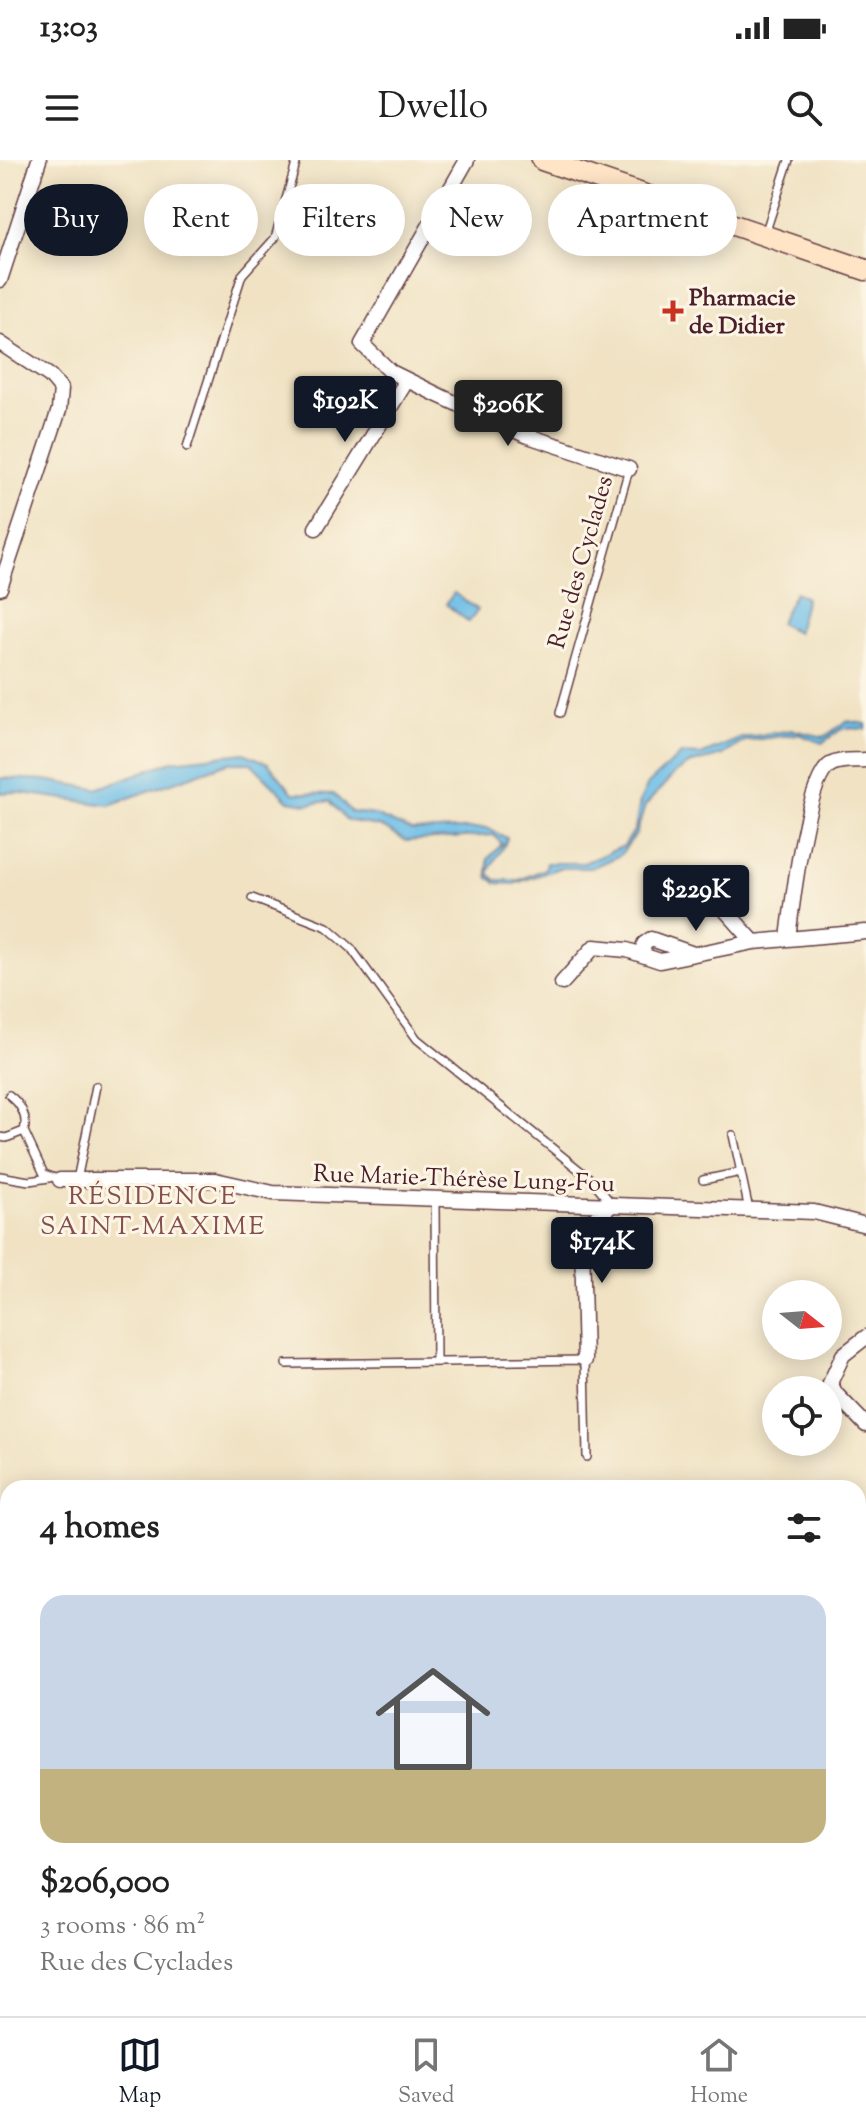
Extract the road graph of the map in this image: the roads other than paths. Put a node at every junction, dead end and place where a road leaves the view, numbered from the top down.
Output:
1 (39, 160) edge
2 (297, 160) edge
3 (467, 160) edge
4 (789, 160) edge
5 (553, 162) edge
6 (765, 235) junction
7 (866, 270) edge
8 (0, 280) edge
9 (0, 343) edge
10 (407, 380) junction
11 (187, 447) dead end
12 (629, 469) joint
13 (316, 528) dead end
14 (0, 588) edge
15 (560, 713) dead end
16 (866, 760) edge
17 (659, 879) dead end
18 (252, 898) dead end
19 (866, 932) edge
20 (788, 938) junction
21 (754, 942) junction
22 (562, 983) dead end
23 (96, 1086) dead end
24 (9, 1095) dead end
25 (24, 1131) junction
26 (733, 1135) dead end
27 (0, 1137) edge
28 (741, 1172) junction
29 (0, 1176) edge
30 (56, 1179) junction
31 (77, 1180) junction
32 (703, 1180) dead end
33 (435, 1199) junction
34 (612, 1205) junction
35 (749, 1210) junction
36 (866, 1225) edge
37 (866, 1337) edge
38 (585, 1360) junction
39 (436, 1362) junction
40 (286, 1364) dead end
41 (866, 1425) edge
42 (587, 1457) dead end

1 - 8 street
2 - 11 lane
3 - 10 street, Rue des Cyclades
4 - 6 lane
5 - 6 street
6 - 7 street
9 - 14 street
10 - 12 street, Rue des Cyclades
10 - 13 street
12 - 15 lane, Rue des Cyclades
16 - 20 street
17 - 21 street
18 - 34 lane
19 - 20 street
20 - 21 street
21 - 22 street
23 - 31 lane
24 - 25 lane
25 - 27 lane
25 - 30 lane
26 - 28 lane
28 - 32 lane
28 - 35 lane
29 - 30 lane
30 - 31 street, Rue Marie-Thérèse Lung-Fou
31 - 33 street, Rue Marie-Thérèse Lung-Fou
33 - 34 street, Rue Marie-Thérèse Lung-Fou
33 - 39 lane
34 - 35 street, Rue Marie-Thérèse Lung-Fou
34 - 38 street
35 - 36 street, Rue Marie-Thérèse Lung-Fou
37 - 41 street
38 - 39 lane
38 - 42 lane
39 - 40 lane

